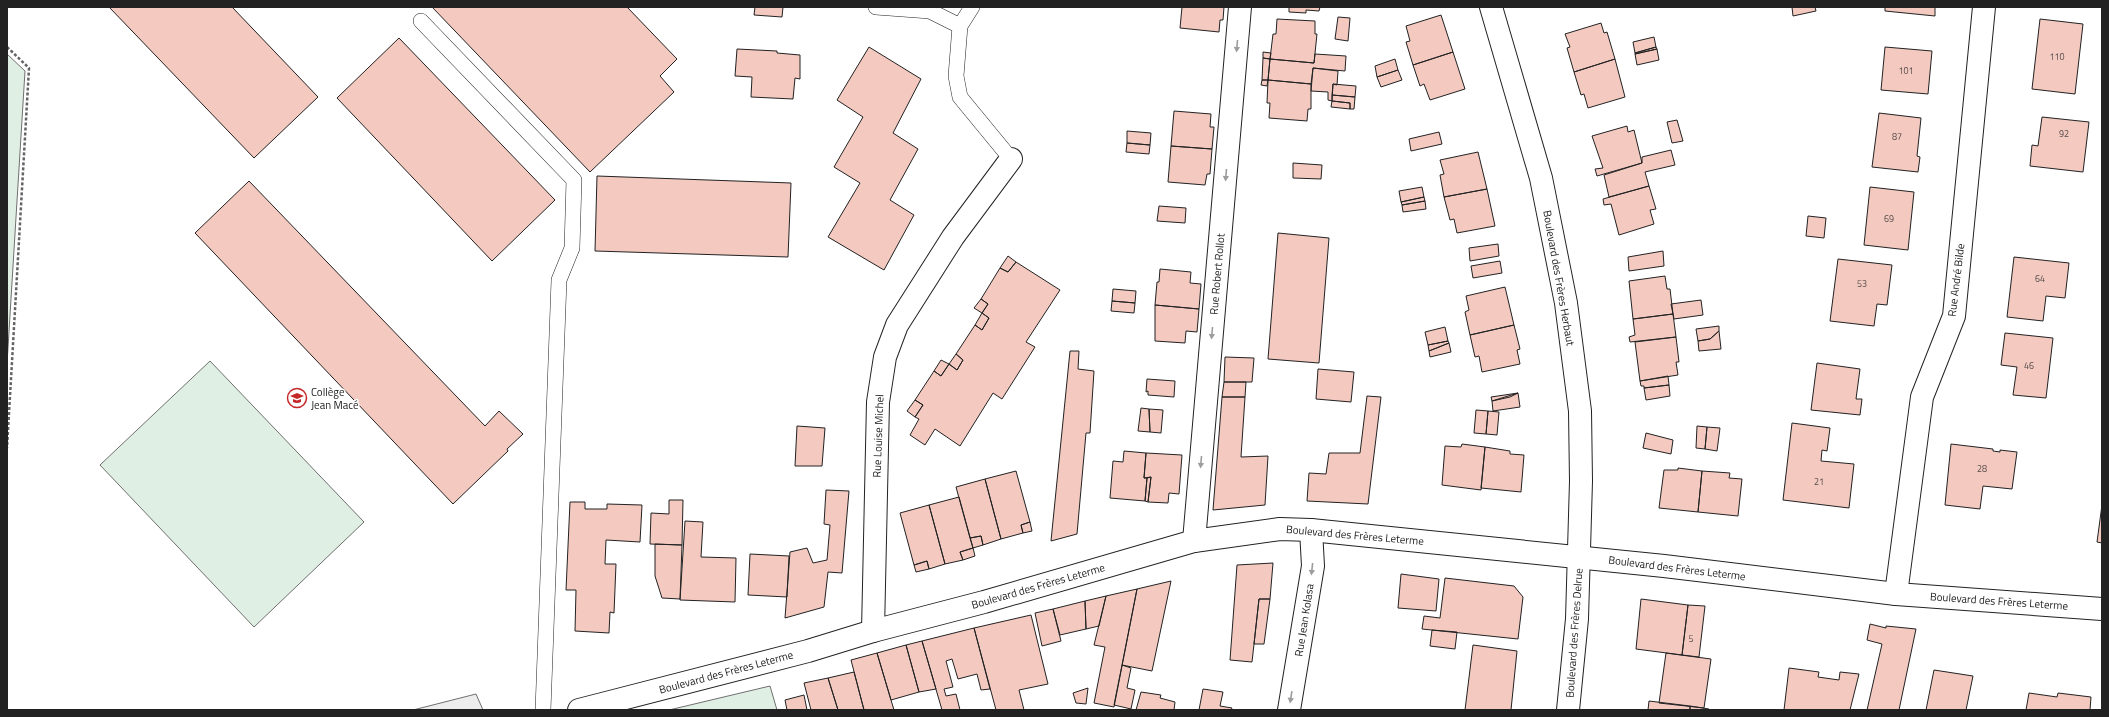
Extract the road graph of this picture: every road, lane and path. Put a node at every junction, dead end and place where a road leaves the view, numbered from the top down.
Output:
1 (876, 7) edge
2 (972, 7) edge
3 (1240, 7) edge
4 (1491, 7) edge
5 (1984, 7) edge
6 (421, 21) dead end
7 (960, 26) junction
8 (7, 47) edge
9 (1011, 159) joint
10 (7, 448) edge
11 (1311, 530) junction
12 (1194, 541) junction
13 (1579, 556) junction
14 (1896, 594) junction
15 (2102, 609) edge
16 (873, 631) junction
17 (543, 710) edge
18 (579, 710) edge
19 (1289, 710) edge
20 (1568, 710) edge

1 - 7 lane
2 - 7 lane
3 -> 12 street, Rue Robert Rollot
4 - 13 street, Boulevard des Frères Herbaut
5 - 14 street, Rue André Bilde
6 - 17 lane
7 - 9 lane
8 - 10 path
9 - 16 street, Rue Louise Michel
11 - 12 street, Boulevard des Frères Leterme
11 - 13 street, Boulevard des Frères Leterme
11 -> 19 street, Rue Jean Kolasa
12 - 16 street, Boulevard des Frères Leterme
13 - 14 street, Boulevard des Frères Leterme
13 - 20 street, Boulevard des Frères Delrue
14 - 15 street, Boulevard des Frères Leterme
16 - 18 street, Boulevard des Frères Leterme

